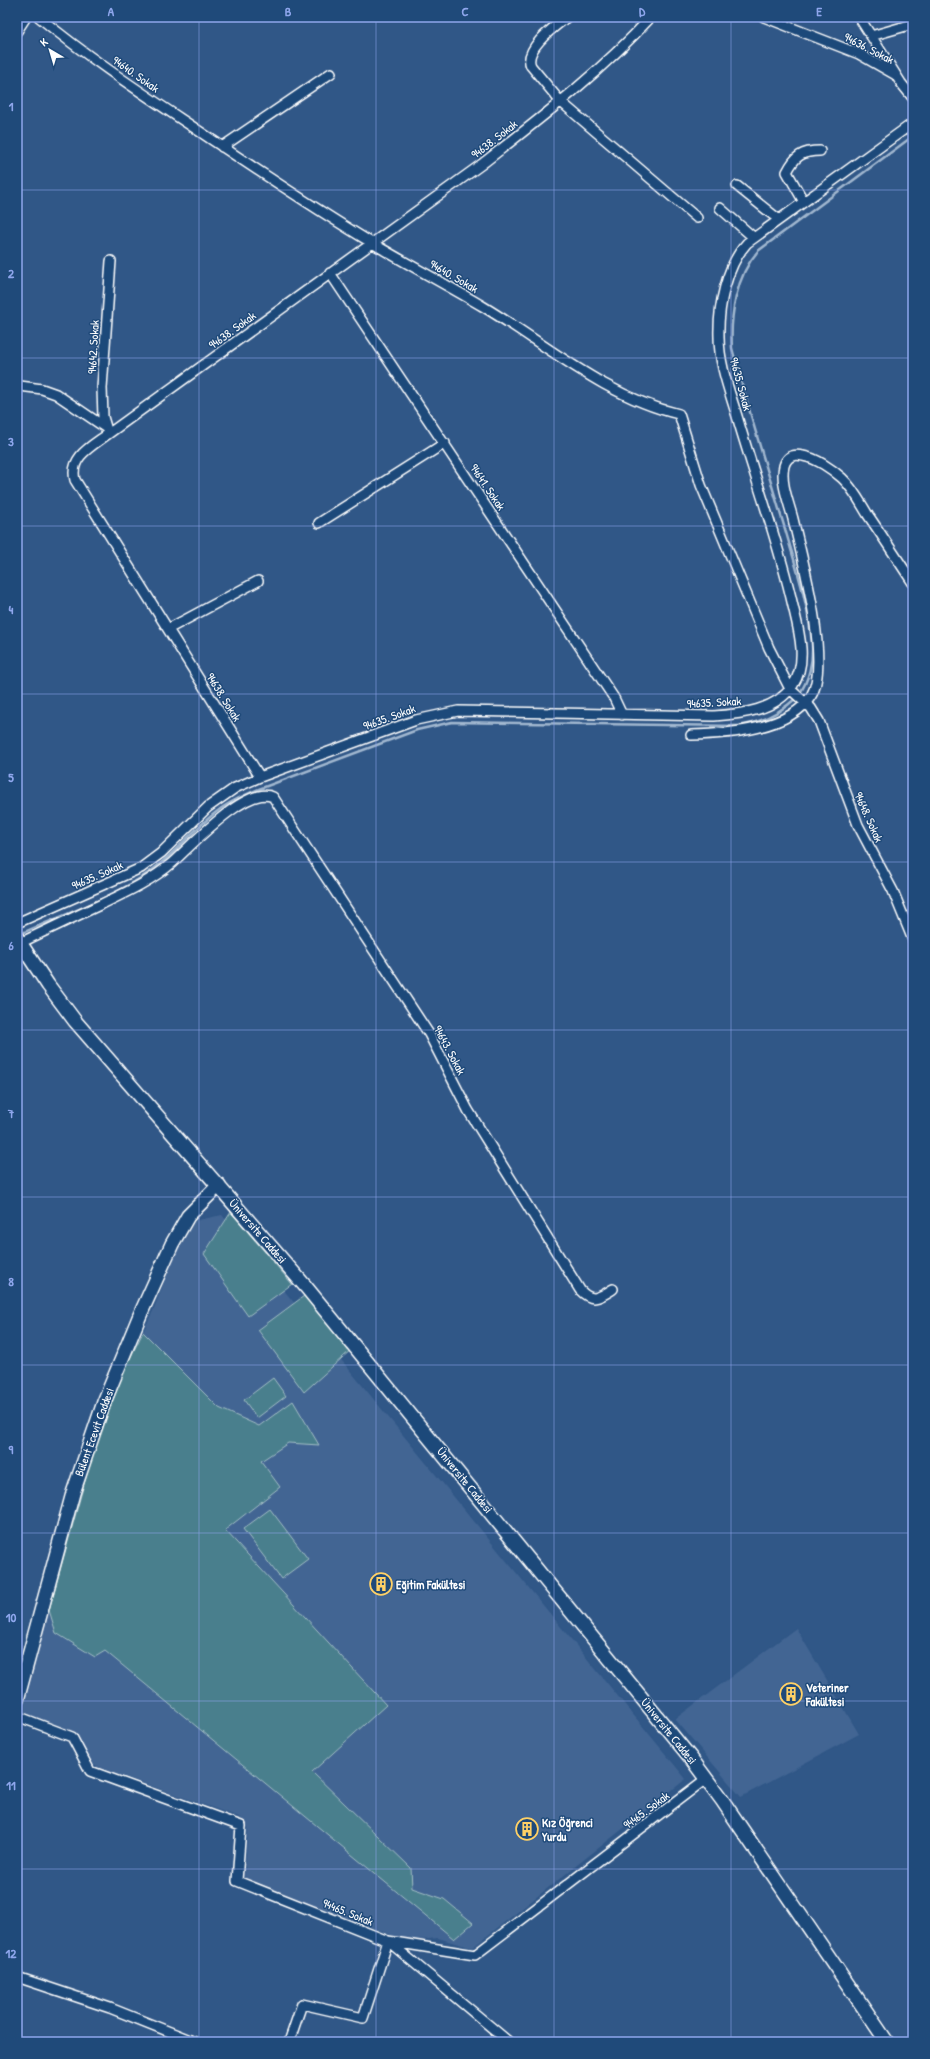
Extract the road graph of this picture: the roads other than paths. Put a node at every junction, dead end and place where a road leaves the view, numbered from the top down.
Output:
1 (26, 17) edge
2 (39, 17) edge
3 (566, 17) edge
4 (651, 17) edge
5 (764, 17) edge
6 (784, 17) edge
7 (859, 17) edge
8 (913, 24) edge
9 (788, 26) junction
10 (17, 31) edge
11 (871, 36) junction
12 (331, 73) dead end
13 (896, 75) junction
14 (913, 98) edge
15 (560, 101) junction
16 (913, 123) edge
17 (222, 147) junction
18 (820, 151) dead end
19 (737, 186) dead end
20 (804, 202) junction
21 (720, 208) dead end
22 (697, 218) dead end
23 (778, 219) junction
24 (753, 238) junction
25 (373, 243) junction
26 (111, 261) dead end
27 (330, 273) junction
28 (20, 386) dead end
29 (107, 431) junction
30 (445, 443) junction
31 (319, 523) dead end
32 (258, 581) dead end
33 (913, 583) edge
34 (168, 629) junction
35 (790, 689) junction
36 (806, 703) junction
37 (622, 715) junction
38 (691, 736) dead end
39 (260, 777) junction
40 (17, 923) edge
41 (18, 940) edge
42 (913, 940) edge
43 (218, 1185) junction
44 (613, 1289) dead end
45 (17, 1700) edge
46 (17, 1716) edge
47 (707, 1778) junction
48 (388, 1941) junction
49 (17, 1977) edge
50 (190, 2041) edge
51 (289, 2042) edge
52 (509, 2042) edge
53 (887, 2042) edge

1 - 10 street
2 - 17 street, 94640. Sokak
3 - 15 street
4 - 15 street, 94638. Sokak
5 - 9 street, 94636. Sokak
6 - 9 street
7 - 11 street
8 - 11 street
9 - 13 street, 94636. Sokak
11 - 13 street
12 - 17 street
13 - 14 street
15 - 22 street
15 - 25 street, 94638. Sokak
16 - 20 street, 94635. Sokak
17 - 25 street, 94640. Sokak
18 - 20 street
19 - 23 street
20 - 23 street, 94635. Sokak
21 - 24 street
23 - 24 street, 94635. Sokak
24 - 35 street, 94635. Sokak
25 - 27 street, 94638. Sokak
25 - 35 street, 94640. Sokak
26 - 29 street, 94642. Sokak
27 - 29 street, 94638. Sokak
27 - 30 street, 94641. Sokak
28 - 29 street
29 - 34 street, 94638. Sokak
30 - 31 street
30 - 37 street, 94641. Sokak
32 - 34 street
33 - 36 street
34 - 39 street, 94638. Sokak
35 - 36 street, 94648. Sokak
35 - 37 street, 94635. Sokak
36 - 38 street
36 - 42 street, 94648. Sokak
37 - 39 street, 94635. Sokak
39 - 40 street, 94635. Sokak
41 - 43 street, Üniversite Caddesi
41 - 44 street, 94643. Sokak
43 - 45 street, Bülent Ecevit Caddesi
43 - 47 street, Üniversite Caddesi
46 - 48 street, 94465. Sokak
47 - 48 street, 94465. Sokak
47 - 53 street, Üniversite Caddesi
48 - 51 street
48 - 52 street
49 - 50 street

